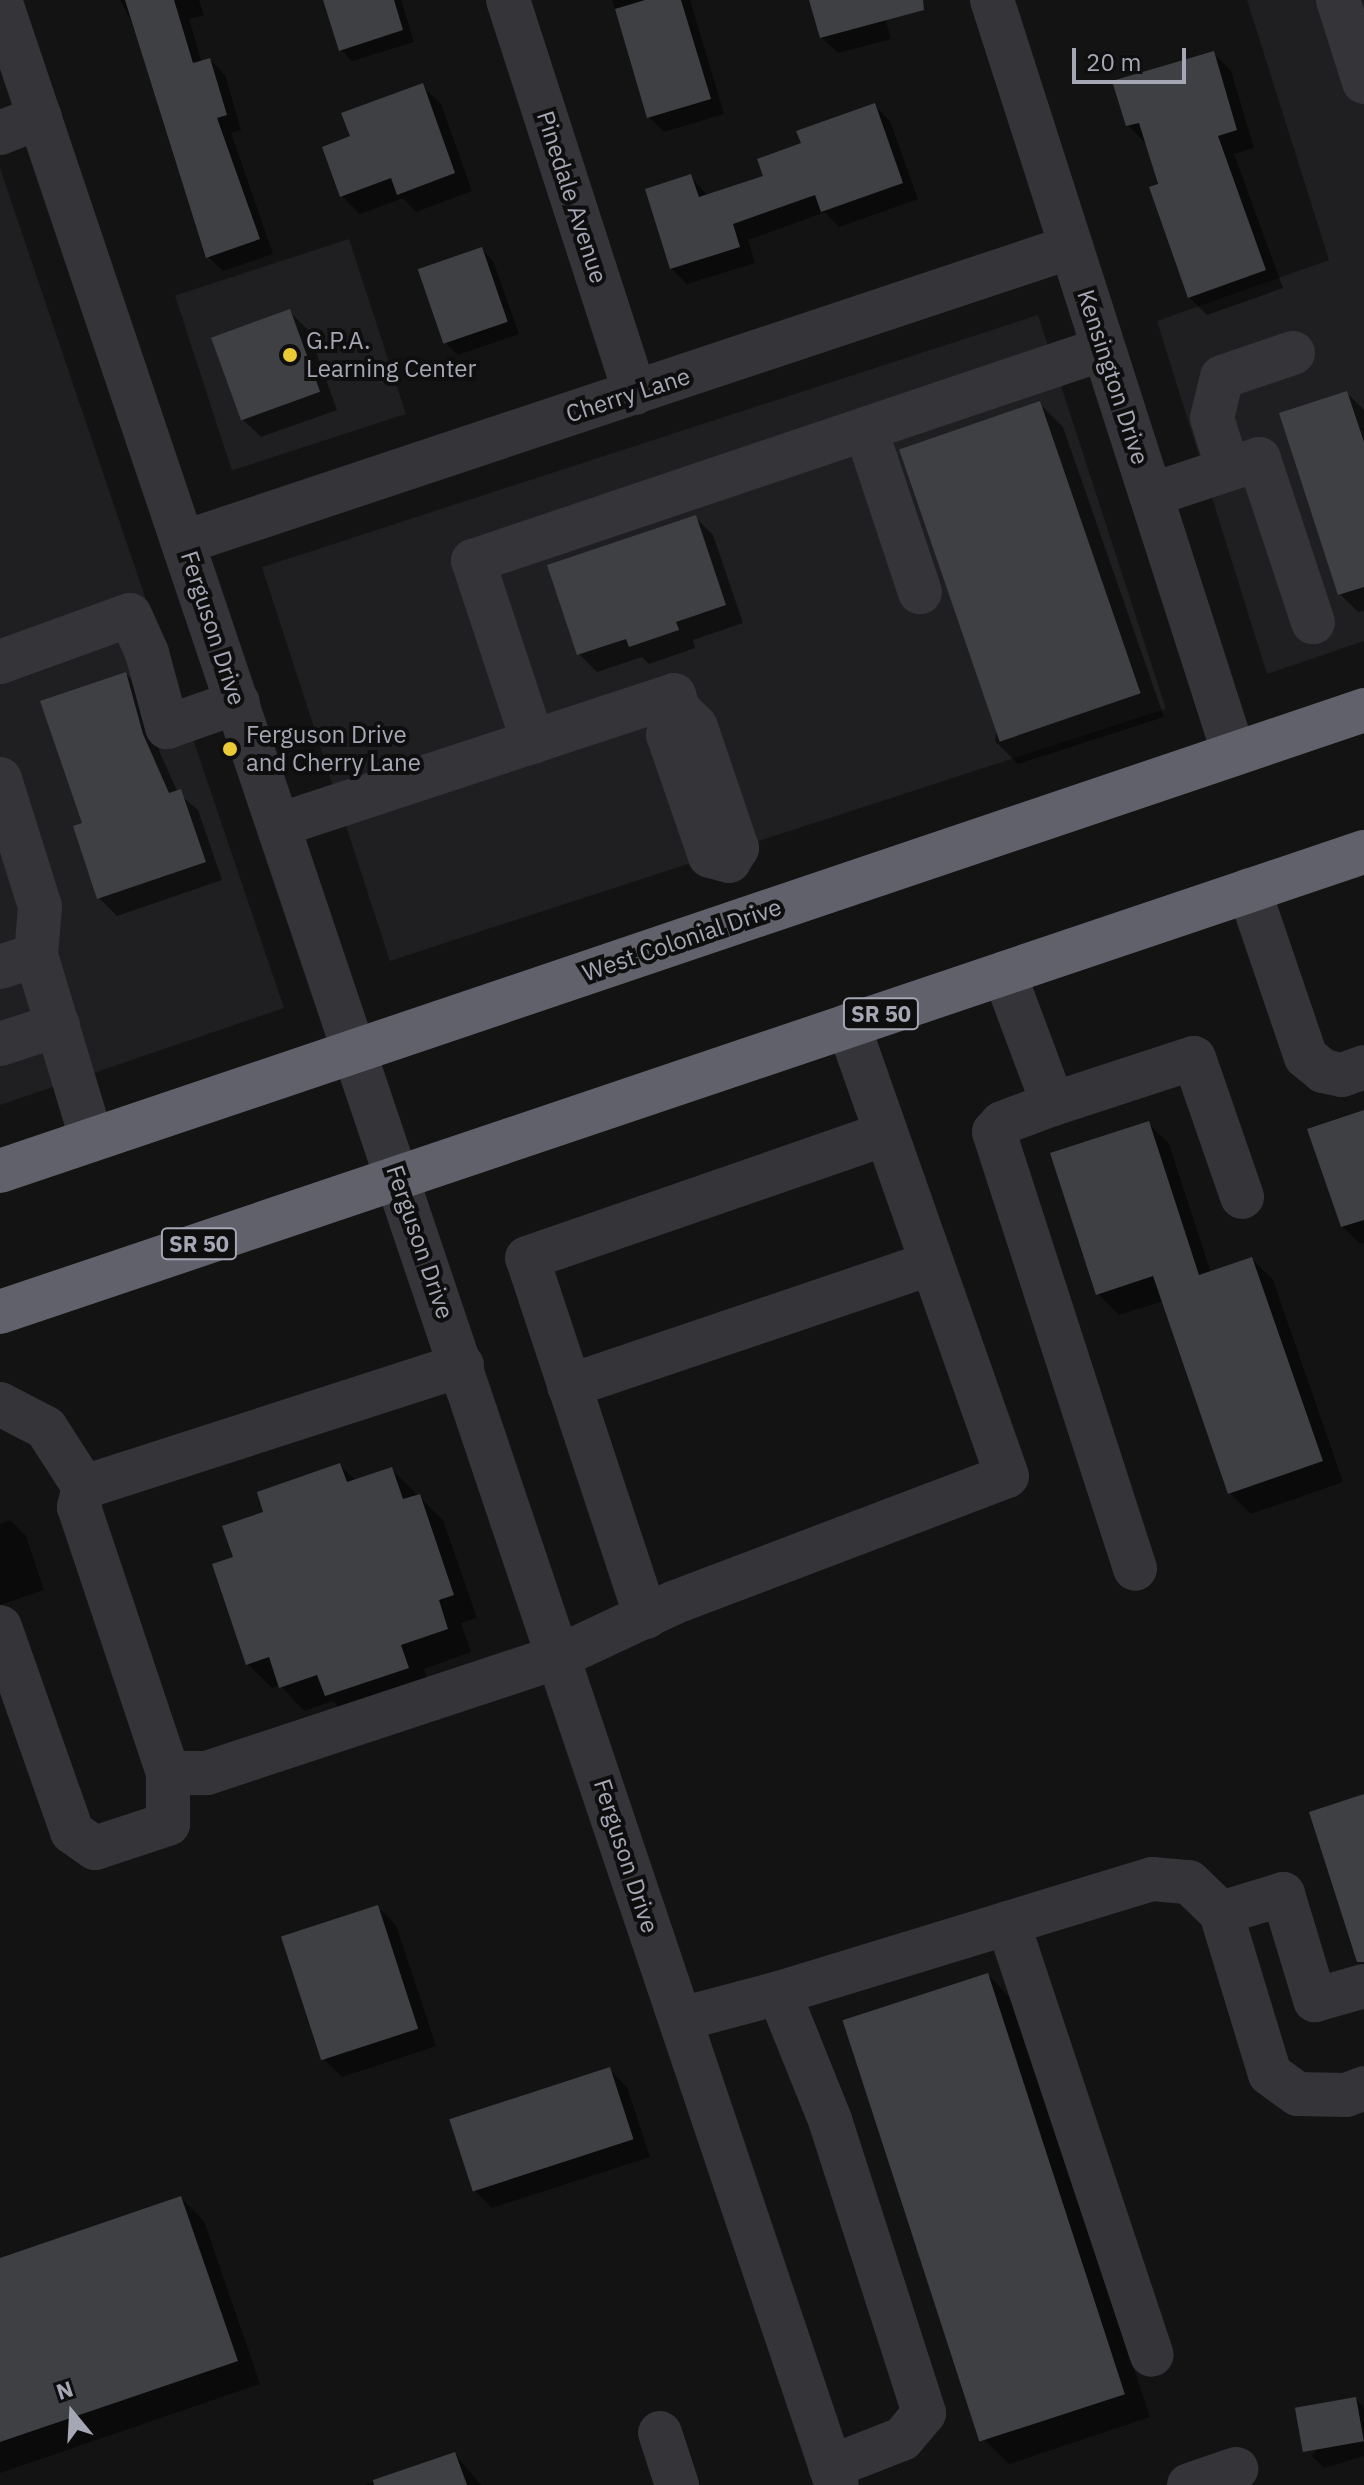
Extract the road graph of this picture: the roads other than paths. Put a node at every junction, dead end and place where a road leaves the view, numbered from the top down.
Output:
1 (0, 0) edge
2 (508, 0) edge
3 (992, 0) edge
4 (1338, 0) edge
5 (1364, 82) edge
6 (40, 117) junction
7 (0, 133) edge
8 (1071, 247) junction
9 (1103, 349) junction
10 (1293, 353) dead end
11 (635, 393) junction
12 (866, 430) junction
13 (1228, 469) junction
14 (1151, 495) junction
15 (185, 542) junction
16 (920, 592) dead end
17 (1313, 622) dead end
18 (0, 662) edge
19 (238, 702) junction
20 (1364, 710) edge
21 (533, 742) junction
22 (1234, 754) junction
23 (0, 779) edge
24 (279, 825) junction
25 (1364, 852) edge
26 (1249, 890) junction
27 (752, 917) junction
28 (18, 961) edge
29 (1004, 973) junction
30 (58, 1025) junction
31 (848, 1025) junction
32 (0, 1044) edge
33 (354, 1051) junction
34 (1364, 1067) edge
35 (1053, 1104) junction
36 (886, 1134) junction
37 (92, 1140) junction
38 (0, 1171) edge
39 (399, 1176) junction
40 (1242, 1197) dead end
41 (932, 1263) junction
42 (0, 1312) edge
43 (462, 1365) junction
44 (569, 1386) junction
45 (0, 1404) edge
46 (84, 1487) junction
47 (1135, 1569) dead end
48 (646, 1617) junction
49 (0, 1627) edge
50 (560, 1656) junction
51 (168, 1773) junction
52 (1221, 1913) junction
53 (1008, 1923) junction
54 (1364, 1986) edge
55 (779, 1993) junction
56 (681, 2019) junction
57 (1364, 2088) edge
58 (1152, 2355) dead end
59 (660, 2433) dead end
60 (1236, 2469) dead end
61 (833, 2476) edge
62 (677, 2485) edge
63 (1189, 2485) edge

1 - 6 street, Ferguson Drive
2 - 11 street, Pinedale Avenue
3 - 8 street, Kensington Drive
4 - 5 street
6 - 7 street
6 - 15 street, Ferguson Drive
8 - 9 street, Kensington Drive
8 - 11 street, Cherry Lane
9 - 12 street
9 - 14 street, Kensington Drive
10 - 13 street
11 - 15 street, Cherry Lane
12 - 16 street
12 - 21 street
13 - 14 street
13 - 17 street
14 - 22 street, Kensington Drive
15 - 19 street, Ferguson Drive
18 - 19 street
19 - 24 street, Ferguson Drive
20 - 22 highway, West Colonial Drive
21 - 24 street
21 - 27 street
22 - 27 highway, West Colonial Drive
23 - 28 street
24 - 33 street, Ferguson Drive
25 - 26 highway, SR 50
26 - 29 highway, SR 50
26 - 34 street
27 - 33 highway, West Colonial Drive
28 - 30 street
29 - 31 highway, SR 50
29 - 35 street
30 - 32 street
30 - 37 street
31 - 36 street
31 - 39 highway, SR 50
33 - 37 highway, West Colonial Drive
33 - 39 street, Ferguson Drive
35 - 40 street
35 - 47 street
36 - 41 street
36 - 44 street
37 - 38 highway, West Colonial Drive
39 - 42 highway, SR 50
39 - 43 street, Ferguson Drive
41 - 44 street
41 - 48 street
43 - 46 street
43 - 50 street, Ferguson Drive
44 - 48 street
45 - 46 street
46 - 51 street
48 - 50 street
49 - 51 street
50 - 51 street
50 - 56 street, Ferguson Drive
52 - 53 street
52 - 54 street
52 - 57 street
53 - 55 street
53 - 58 street
55 - 56 street
55 - 61 street
56 - 61 street, Ferguson Drive
59 - 62 street
60 - 63 street

